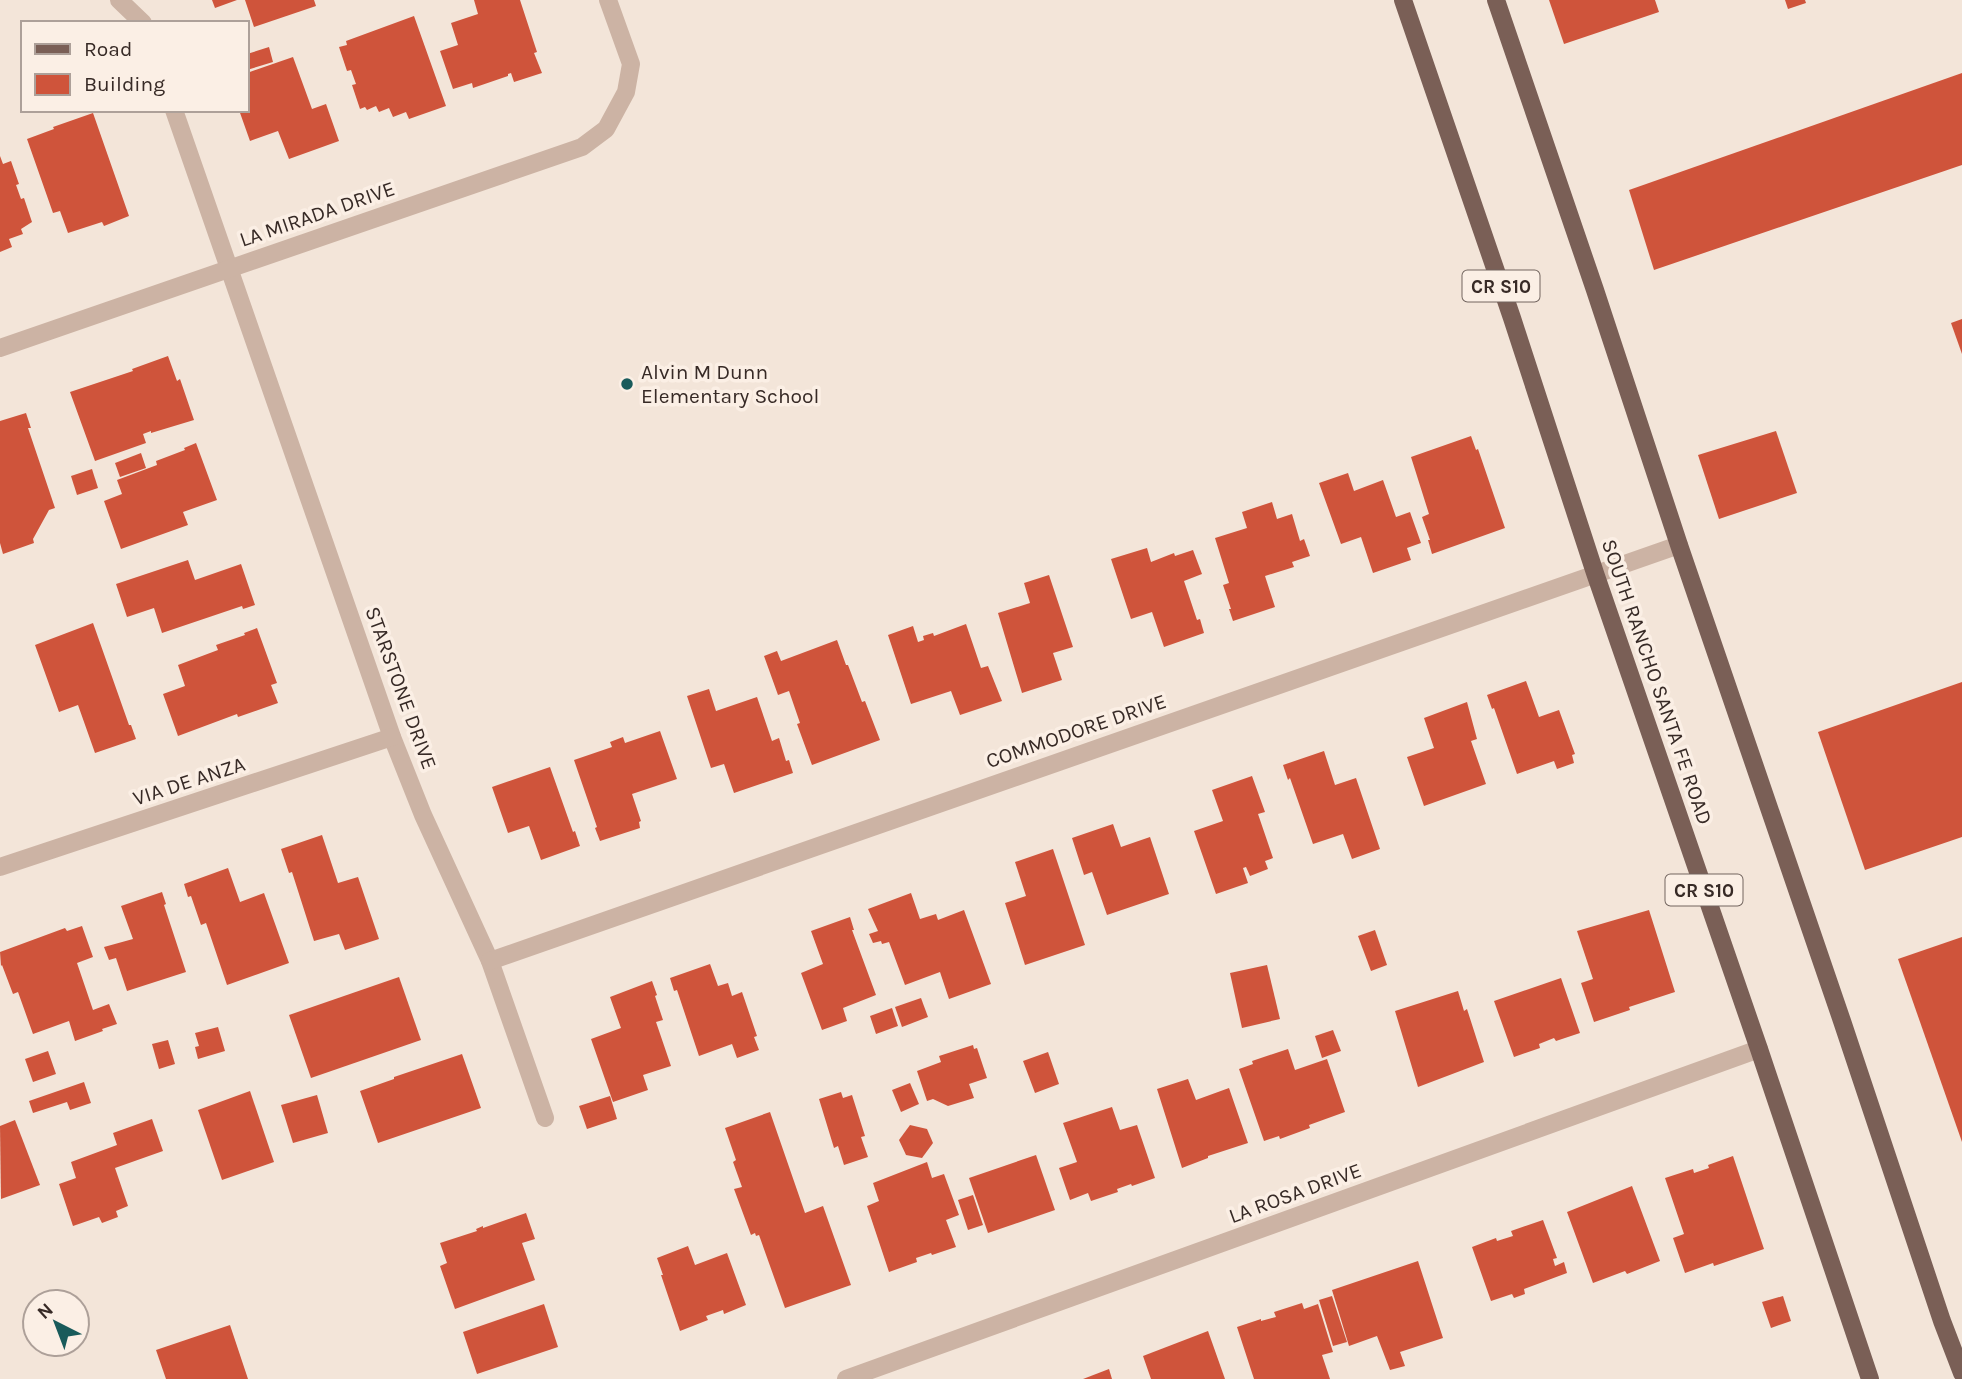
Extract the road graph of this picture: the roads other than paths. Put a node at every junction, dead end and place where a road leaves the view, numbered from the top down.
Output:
1 (119, 0) edge
2 (608, 0) edge
3 (1403, 0) edge
4 (1496, 0) edge
5 (141, 21) edge
6 (175, 112) edge
7 (229, 268) junction
8 (0, 348) edge
9 (1679, 545) junction
10 (1595, 573) junction
11 (392, 737) junction
12 (0, 867) edge
13 (489, 961) junction
14 (1759, 1049) junction
15 (545, 1118) dead end
16 (1962, 1373) edge
17 (846, 1379) edge
18 (1870, 1379) edge

1 - 5 street
2 - 7 street, LA MIRADA DRIVE
3 - 10 main road, SOUTH RANCHO SANTA FE ROAD / CR S10
4 - 9 main road
6 - 7 street, STARSTONE DRIVE
7 - 8 street, LA MIRADA DRIVE
7 - 11 street, STARSTONE DRIVE
9 - 10 street, COMMODORE DRIVE
9 - 16 main road
10 - 13 street, COMMODORE DRIVE
10 - 14 main road, SOUTH RANCHO SANTA FE ROAD / CR S10
11 - 12 street, VIA DE ANZA
11 - 13 street, STARSTONE DRIVE
13 - 15 street, STARSTONE DRIVE
14 - 17 street, LA ROSA DRIVE
14 - 18 main road, SOUTH RANCHO SANTA FE ROAD / CR S10

